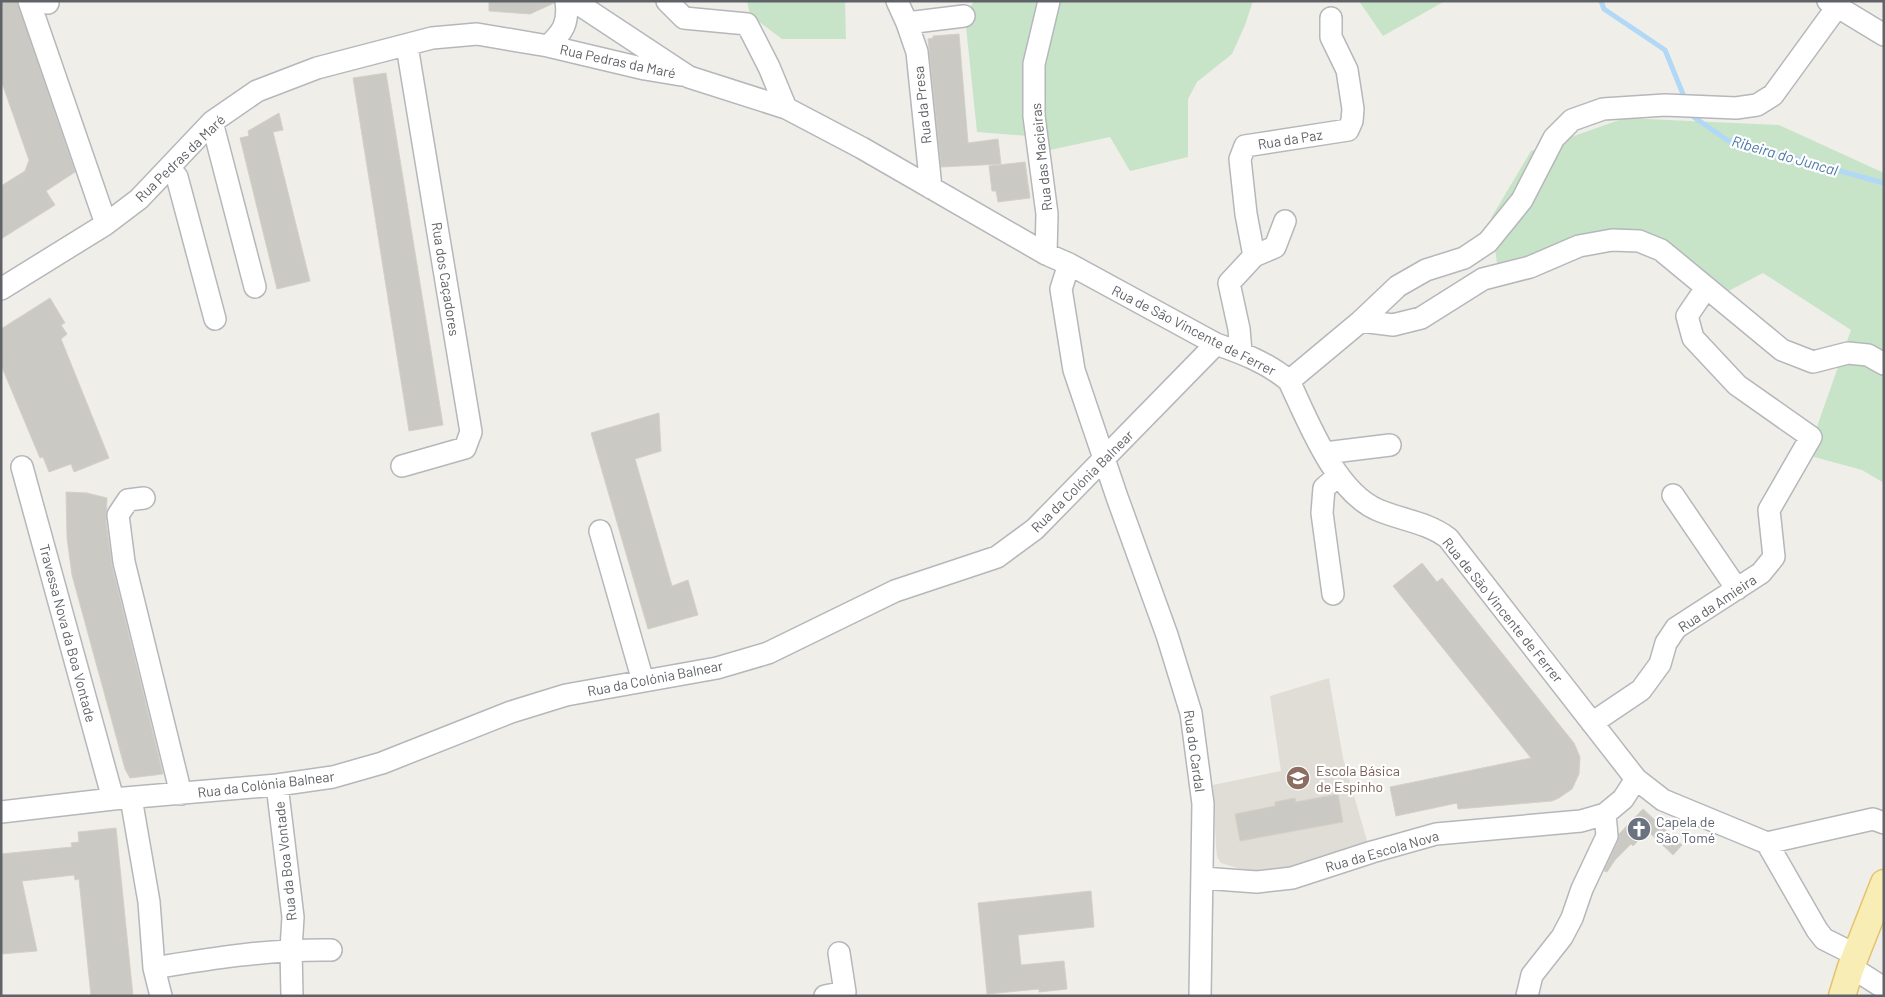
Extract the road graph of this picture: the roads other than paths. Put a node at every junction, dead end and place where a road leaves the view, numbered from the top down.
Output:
1 (566, 1) edge
2 (574, 1) edge
3 (667, 1) edge
4 (897, 1) edge
5 (1049, 1) edge
6 (41, 2) edge
7 (1833, 4) edge
8 (964, 16) dead end
9 (1331, 18) dead end
10 (907, 23) junction
11 (1884, 35) edge
12 (407, 46) junction
13 (548, 46) junction
14 (689, 77) junction
15 (786, 108) junction
16 (212, 122) junction
17 (169, 168) junction
18 (931, 188) junction
19 (1285, 221) dead end
20 (106, 224) junction
21 (1046, 254) junction
22 (1254, 256) junction
23 (1070, 264) junction
24 (255, 287) dead end
25 (1706, 288) junction
26 (1, 290) edge
27 (215, 319) dead end
28 (1361, 322) junction
29 (1216, 344) junction
30 (1240, 352) junction
31 (1884, 364) edge
32 (1289, 381) junction
33 (1390, 445) dead end
34 (1326, 453) junction
35 (1105, 459) junction
36 (402, 466) dead end
37 (22, 467) dead end
38 (1338, 476) junction
39 (1673, 495) dead end
40 (144, 498) dead end
41 (600, 531) dead end
42 (1737, 589) junction
43 (1333, 594) dead end
44 (643, 681) junction
45 (1592, 723) junction
46 (1636, 779) junction
47 (277, 785) junction
48 (181, 794) junction
49 (122, 799) junction
50 (1, 812) edge
51 (1605, 814) junction
52 (1884, 823) edge
53 (1767, 843) junction
54 (1202, 878) junction
55 (1884, 883) edge
56 (291, 949) junction
57 (332, 950) dead end
58 (839, 953) dead end
59 (1854, 961) junction
60 (154, 968) junction
61 (1884, 988) edge
62 (161, 996) edge
63 (292, 996) edge
64 (825, 996) edge
65 (1200, 996) edge
66 (1527, 996) edge
67 (1842, 996) edge

1 - 13 street, Rua Pedras da Maré
2 - 14 street, Rua de São Vincente de Ferrer
3 - 15 street
4 - 10 street, Rua da Presa
5 - 21 street, Rua das Macieiras
6 - 20 street
7 - 11 street
7 - 28 street
8 - 10 street
9 - 22 street, Rua da Paz
10 - 18 street, Rua da Presa
12 - 13 street, Rua Pedras da Maré
12 - 16 street, Rua Pedras da Maré
12 - 36 street, Rua dos Caçadores
13 - 14 street, Rua Pedras da Maré
14 - 15 street, Rua de São Vincente de Ferrer
15 - 18 street, Rua de São Vincente de Ferrer
16 - 17 street, Rua Pedras da Maré
16 - 24 street
17 - 20 street, Rua Pedras da Maré
17 - 27 street
18 - 21 street, Rua de São Vincente de Ferrer
19 - 22 street
20 - 26 street, Rua Pedras da Maré
21 - 23 street, Rua de São Vincente de Ferrer
22 - 30 street
23 - 29 street, Rua de São Vincente de Ferrer
23 - 35 street, Rua do Cardal
25 - 28 street
25 - 31 street
25 - 42 street, Rua da Amieira
28 - 32 street
29 - 30 street, Rua de São Vincente de Ferrer
29 - 35 street, Rua da Colónia Balnear
30 - 32 street, Rua de São Vincente de Ferrer
32 - 34 street, Rua de São Vincente de Ferrer
33 - 34 street
34 - 38 street, Rua de São Vincente de Ferrer
35 - 44 street, Rua da Colónia Balnear
35 - 54 street, Rua do Cardal
37 - 49 street, Travessa Nova da Boa Vontade
38 - 43 street
38 - 45 street, Rua de São Vincente de Ferrer
39 - 42 street
40 - 48 street
41 - 44 street
42 - 45 street, Rua da Amieira
44 - 47 street, Rua da Colónia Balnear
45 - 46 street, Rua de São Vincente de Ferrer
46 - 51 street, Rua da Escola Nova
46 - 53 street, Rua de São Vincente de Ferrer
47 - 48 street, Rua da Colónia Balnear
47 - 56 street, Rua da Boa Vontade
48 - 49 street, Rua da Colónia Balnear
49 - 50 street, Rua da Colónia Balnear
49 - 60 street, Travessa Nova da Boa Vontade
51 - 54 street, Rua da Escola Nova
51 - 66 street
52 - 53 street
53 - 59 street
54 - 65 street, Rua do Cardal
55 - 59 main road
56 - 57 street
56 - 60 street
56 - 63 street, Rua da Boa Vontade
58 - 64 street
59 - 61 street
59 - 67 main road
60 - 62 street, Travessa Nova da Boa Vontade

